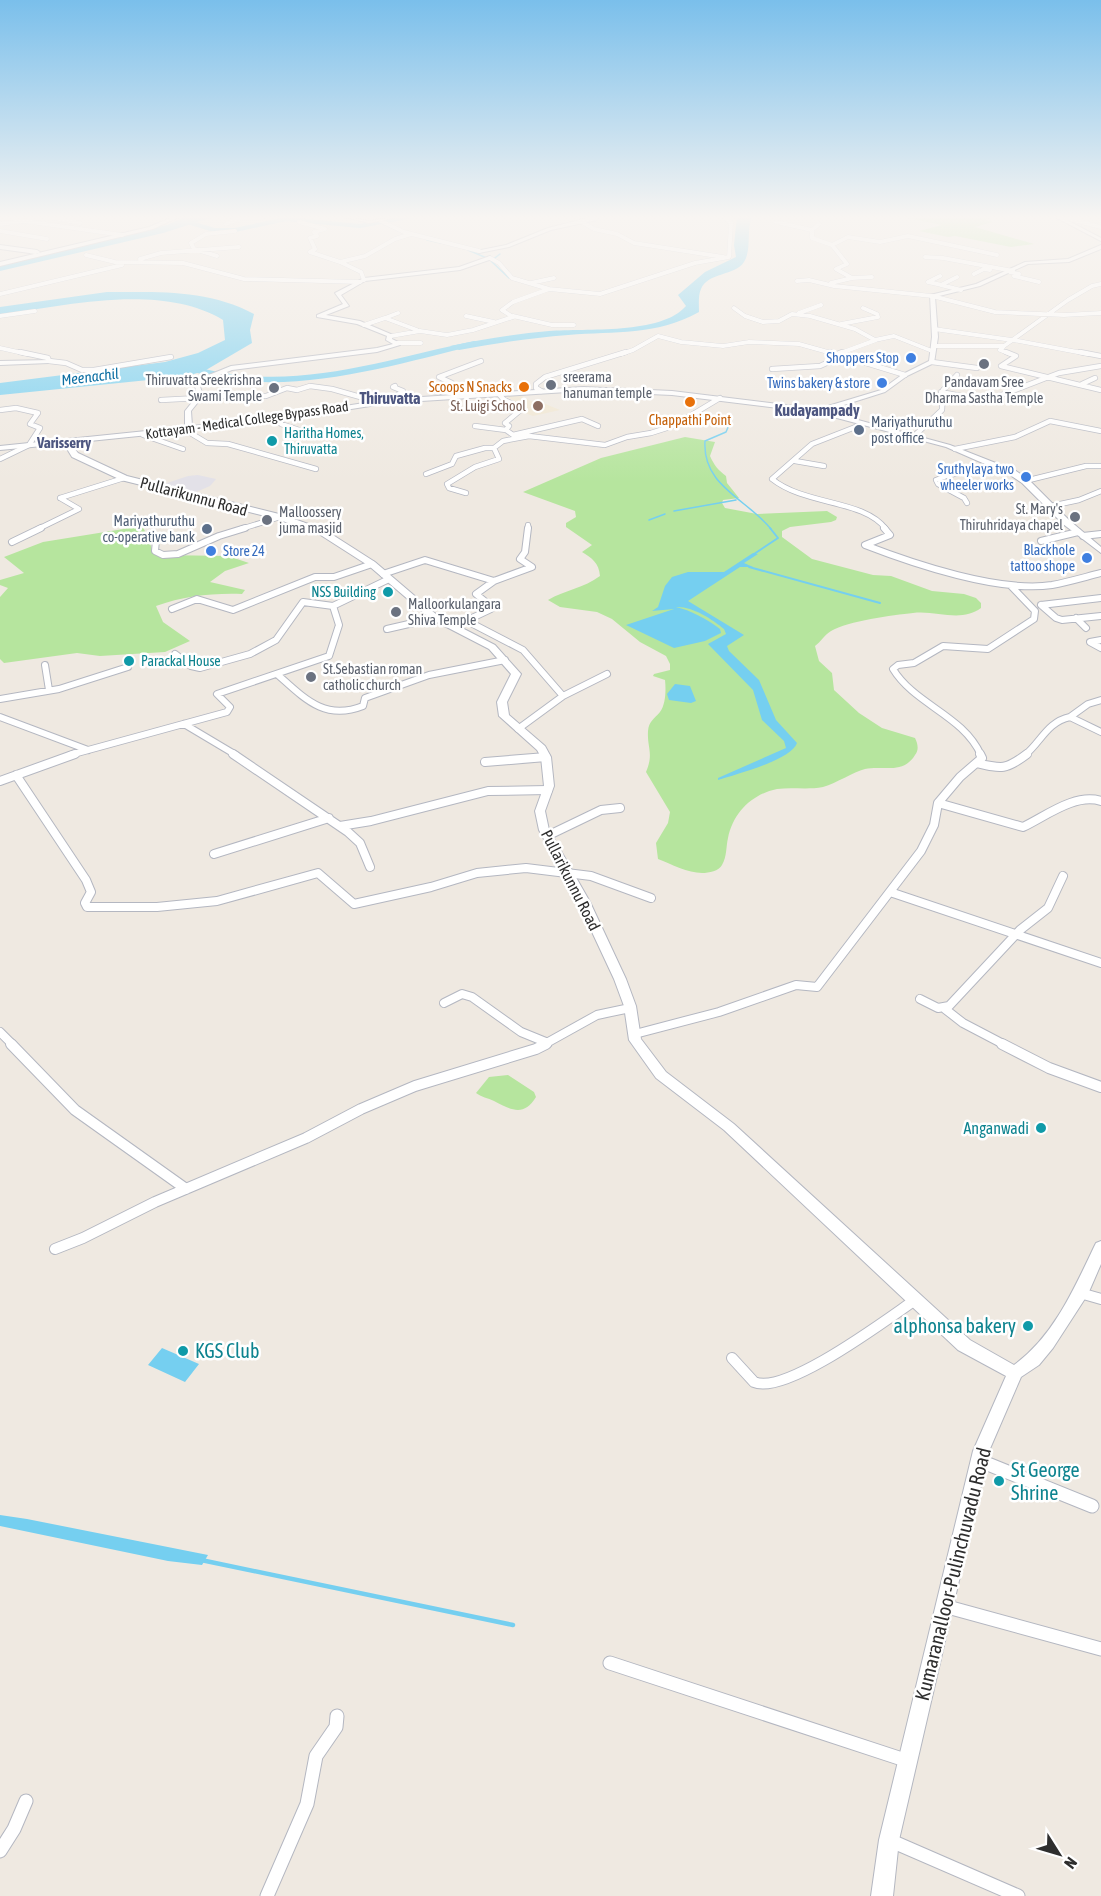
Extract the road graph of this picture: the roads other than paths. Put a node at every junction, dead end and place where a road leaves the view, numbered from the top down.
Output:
1 (346, 304) edge
2 (510, 304) edge
3 (933, 304) edge
4 (963, 304) edge
5 (1063, 304) edge
6 (821, 305) dead end
7 (734, 308) dead end
8 (863, 308) dead end
9 (35, 311) dead end
10 (1101, 312) edge
11 (398, 313) dead end
12 (799, 314) junction
13 (1048, 314) junction
14 (0, 316) edge
15 (466, 316) dead end
16 (513, 316) junction
17 (385, 318) junction
18 (494, 322) junction
19 (840, 324) junction
20 (364, 325) junction
21 (574, 325) dead end
22 (934, 329) junction
23 (418, 331) junction
24 (391, 336) junction
25 (877, 340) junction
26 (1012, 340) junction
27 (397, 343) junction
28 (421, 343) dead end
29 (1004, 346) junction
30 (0, 348) edge
31 (933, 348) junction
32 (840, 355) junction
33 (1101, 356) edge
34 (171, 357) dead end
35 (49, 361) junction
36 (481, 361) dead end
37 (932, 362) junction
38 (0, 363) edge
39 (1101, 366) edge
40 (977, 368) dead end
41 (772, 369) dead end
42 (905, 375) junction
43 (957, 375) dead end
44 (1051, 377) junction
45 (1095, 378) dead end
46 (1082, 384) junction
47 (395, 386) dead end
48 (1101, 390) edge
49 (541, 391) junction
50 (941, 392) junction
51 (498, 394) junction
52 (471, 395) junction
53 (200, 397) junction
54 (720, 398) junction
55 (161, 400) dead end
56 (389, 401) junction
57 (378, 402) junction
58 (0, 410) edge
59 (818, 411) junction
60 (280, 418) junction
61 (863, 423) junction
62 (476, 426) dead end
63 (598, 426) dead end
64 (189, 429) junction
65 (506, 430) junction
66 (1101, 431) edge
67 (305, 432) dead end
68 (143, 435) junction
69 (514, 436) junction
70 (914, 436) junction
71 (66, 442) junction
72 (29, 445) junction
73 (0, 448) edge
74 (494, 448) junction
75 (183, 449) dead end
76 (955, 450) junction
77 (0, 459) edge
78 (795, 461) junction
79 (824, 466) dead end
80 (996, 466) junction
81 (1101, 466) edge
82 (316, 469) dead end
83 (426, 474) dead end
84 (124, 478) junction
85 (1025, 481) junction
86 (1101, 491) edge
87 (466, 493) dead end
88 (967, 503) dead end
89 (1050, 506) junction
90 (280, 517) junction
91 (528, 525) dead end
92 (1081, 534) junction
93 (1101, 534) edge
94 (156, 540) dead end
95 (1041, 541) dead end
96 (12, 543) dead end
97 (1101, 550) edge
98 (372, 564) junction
99 (1101, 573) edge
100 (386, 576) junction
101 (494, 581) junction
102 (1011, 586) junction
103 (1101, 598) edge
104 (333, 606) junction
105 (172, 609) dead end
106 (1101, 616) edge
107 (435, 618) junction
108 (1076, 618) junction
109 (1086, 628) dead end
110 (387, 629) dead end
111 (1101, 640) edge
112 (1101, 648) edge
113 (175, 654) dead end
114 (505, 660) junction
115 (45, 665) dead end
116 (128, 667) dead end
117 (607, 674) dead end
118 (278, 675) junction
119 (49, 690) junction
120 (563, 696) junction
121 (0, 699) edge
122 (1101, 700) edge
123 (0, 717) edge
124 (1070, 717) junction
125 (184, 724) junction
126 (519, 729) junction
127 (1101, 732) edge
128 (88, 750) junction
129 (546, 757) junction
130 (485, 762) dead end
131 (977, 763) junction
132 (16, 775) junction
133 (0, 780) edge
134 (548, 790) junction
135 (1101, 801) edge
136 (938, 803) junction
137 (621, 808) dead end
138 (329, 818) junction
139 (340, 826) junction
140 (547, 836) junction
141 (214, 854) dead end
142 (370, 867) dead end
143 (567, 872) junction
144 (1063, 876) dead end
145 (890, 892) junction
146 (651, 898) dead end
147 (1016, 935) junction
148 (1101, 963) edge
149 (920, 999) dead end
150 (444, 1003) dead end
151 (630, 1008) junction
152 (945, 1009) junction
153 (0, 1032) edge
154 (635, 1034) junction
155 (548, 1043) junction
156 (1101, 1087) edge
157 (186, 1189) junction
158 (1101, 1247) edge
159 (55, 1249) dead end
160 (1080, 1293) junction
161 (1101, 1299) edge
162 (915, 1300) junction
163 (732, 1358) dead end
164 (1015, 1373) junction
165 (978, 1460) junction
166 (1092, 1506) dead end
167 (944, 1606) junction
168 (1101, 1648) edge
169 (610, 1663) dead end
170 (337, 1716) dead end
171 (909, 1761) junction
172 (26, 1802) dead end
173 (888, 1840) junction
174 (0, 1851) edge
175 (267, 1896) edge
176 (882, 1896) edge
177 (1018, 1896) edge

1 - 20 main road
2 - 16 street
3 - 22 main road
4 - 13 street
5 - 13 street
6 - 12 street
7 - 12 street
8 - 19 street
9 - 14 street
10 - 13 street
11 - 17 street
12 - 19 street
13 - 26 street
15 - 18 street
16 - 18 street
16 - 21 street
17 - 20 street
17 - 23 street
18 - 23 street
19 - 25 street
20 - 24 main road
22 - 26 street
22 - 31 main road
23 - 24 street
24 - 27 main road
25 - 31 street
25 - 32 street
26 - 29 street
26 - 33 street
27 - 28 street
27 - 53 main road
29 - 31 street
29 - 44 street
30 - 35 street
31 - 37 main road
32 - 41 street
32 - 42 street
32 - 49 street
34 - 35 street
35 - 38 main road
36 - 52 street
37 - 40 street
37 - 42 main road
39 - 44 street
42 - 59 main road
43 - 50 street
44 - 46 street
44 - 50 street
45 - 46 street
46 - 48 street
47 - 56 street
49 - 51 main road, Kottayam - Medical College Bypass Road
49 - 54 main road, Kottayam - Medical College Bypass Road
50 - 70 street
51 - 52 main road, Kottayam - Medical College Bypass Road
51 - 65 street
52 - 56 main road, Kottayam - Medical College Bypass Road
53 - 55 street
53 - 57 street
53 - 64 main road
54 - 59 main road, Kottayam - Medical College Bypass Road
54 - 69 street
56 - 57 main road, Kottayam - Medical College Bypass Road
57 - 60 main road, Kottayam - Medical College Bypass Road
58 - 72 street
59 - 61 main road, Kottayam - Medical College Bypass Road
60 - 64 main road, Kottayam - Medical College Bypass Road
60 - 67 street
61 - 70 main road, Kottayam - Medical College Bypass Road
61 - 78 street
62 - 65 street
63 - 69 street
64 - 68 main road, Kottayam - Medical College Bypass Road
64 - 82 street
65 - 69 street
66 - 76 street
68 - 71 main road, Kottayam - Medical College Bypass Road
68 - 75 street
69 - 74 street
70 - 76 main road, Kottayam - Medical College Bypass Road
71 - 72 main road, Kottayam - Medical College Bypass Road
71 - 84 main road, Pullarikunnu Road
72 - 73 main road, Kottayam - Medical College Bypass Road
72 - 77 street
74 - 83 street
74 - 87 street
76 - 80 main road, Kottayam - Medical College Bypass Road
78 - 79 street
78 - 102 street
80 - 85 main road, Kottayam - Medical College Bypass Road
80 - 88 street
81 - 85 street
84 - 90 main road, Pullarikunnu Road
84 - 96 street
85 - 89 main road, Kottayam - Medical College Bypass Road
86 - 89 street
89 - 92 main road, Kottayam - Medical College Bypass Road
90 - 94 street
90 - 98 main road, Pullarikunnu Road
91 - 101 street
92 - 93 street
92 - 95 street
92 - 97 main road, Kottayam - Medical College Bypass Road
98 - 100 main road, Pullarikunnu Road
98 - 105 street
99 - 102 street
100 - 101 street
100 - 104 street
100 - 107 main road, Pullarikunnu Road
101 - 120 street
102 - 131 street
103 - 108 street
104 - 113 street
104 - 118 street
106 - 108 street
107 - 110 street
107 - 114 main road, Pullarikunnu Road
108 - 109 street
111 - 112 street
114 - 118 street
114 - 126 main road
115 - 119 street
116 - 119 street
117 - 120 street
118 - 125 street
119 - 121 street
120 - 126 street
122 - 124 street
123 - 128 street
124 - 127 street
124 - 131 street
125 - 128 street
125 - 138 street
126 - 129 main road
128 - 132 street
129 - 130 street
129 - 134 main road, Pullarikunnu Road
131 - 136 street
132 - 133 street
132 - 143 street
134 - 139 street
134 - 140 main road, Pullarikunnu Road
135 - 136 street
136 - 145 street
137 - 140 street
138 - 139 street
138 - 141 street
139 - 142 street
140 - 143 main road, Pullarikunnu Road
143 - 146 street
143 - 151 main road, Pullarikunnu Road
144 - 147 street
145 - 147 street
145 - 154 street
147 - 148 street
147 - 152 street
149 - 152 street
150 - 155 street
151 - 154 main road, Pullarikunnu Road
151 - 155 street
152 - 156 street
153 - 157 street
154 - 162 main road, Pullarikunnu Road
155 - 157 street
157 - 159 street
158 - 160 main road, Kumaranalloor-Pulinchuvadu Road
160 - 161 street
160 - 164 main road, Kumaranalloor-Pulinchuvadu Road
162 - 163 street
162 - 164 main road, Pullarikunnu Road
164 - 165 main road, Kumaranalloor-Pulinchuvadu Road
165 - 166 street
165 - 167 main road, Kumaranalloor-Pulinchuvadu Road
167 - 168 street
167 - 171 main road, Kumaranalloor-Pulinchuvadu Road
169 - 171 street
170 - 175 street
171 - 173 main road, Kumaranalloor-Pulinchuvadu Road
172 - 174 street
173 - 176 main road, Kumaranalloor-Pulinchuvadu Road
173 - 177 street

